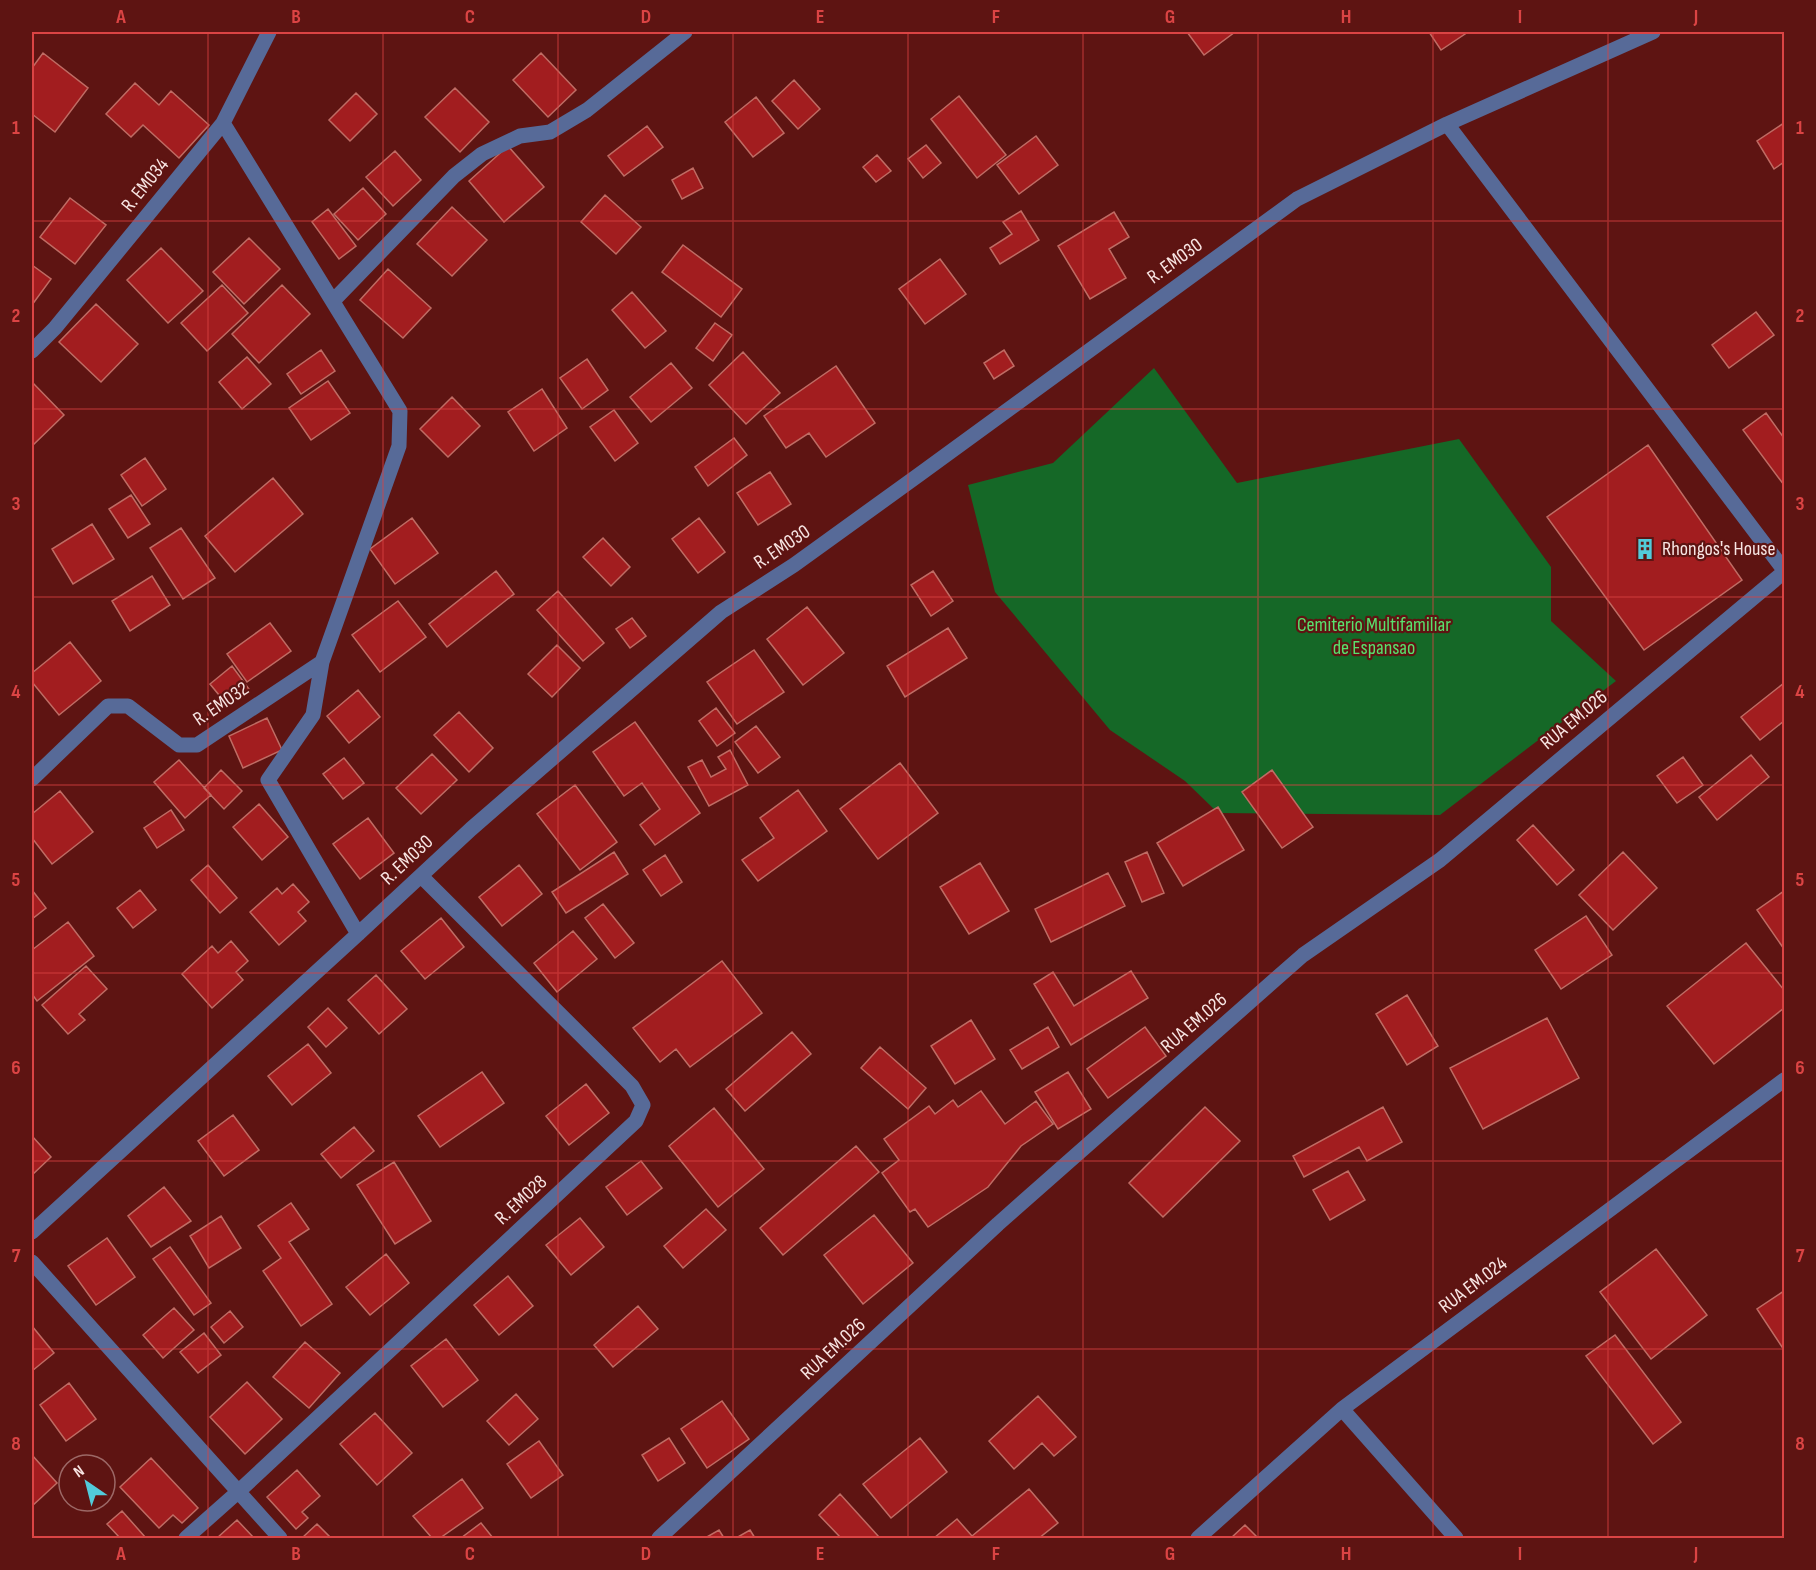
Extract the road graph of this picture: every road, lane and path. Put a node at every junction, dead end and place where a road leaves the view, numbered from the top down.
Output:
1 (269, 32) edge
2 (685, 32) edge
3 (1653, 32) edge
4 (223, 123) junction
5 (1447, 124) junction
6 (333, 301) junction
7 (32, 351) edge
8 (1785, 571) edge
9 (322, 662) junction
10 (32, 779) edge
11 (421, 876) junction
12 (358, 934) junction
13 (1785, 1080) edge
14 (32, 1232) edge
15 (32, 1263) edge
16 (1342, 1408) junction
17 (239, 1491) junction
18 (186, 1539) edge
19 (280, 1539) edge
20 (659, 1539) edge
21 (1198, 1539) edge
22 (1456, 1539) edge

1 - 4 street, R. EM034
2 - 6 street
3 - 5 street, R. EM030
4 - 6 street
4 - 7 street, R. EM034
5 - 8 street
5 - 11 street, R. EM030
6 - 9 street
8 - 20 street, RUA EM.026
9 - 10 street, R. EM032
9 - 12 street
11 - 12 street, R. EM030
11 - 17 street, R. EM028
12 - 14 street, R. EM030
13 - 16 street, RUA EM.024
15 - 17 street
16 - 21 street, RUA EM.024
16 - 22 street
17 - 18 street, R. EM028
17 - 19 street

